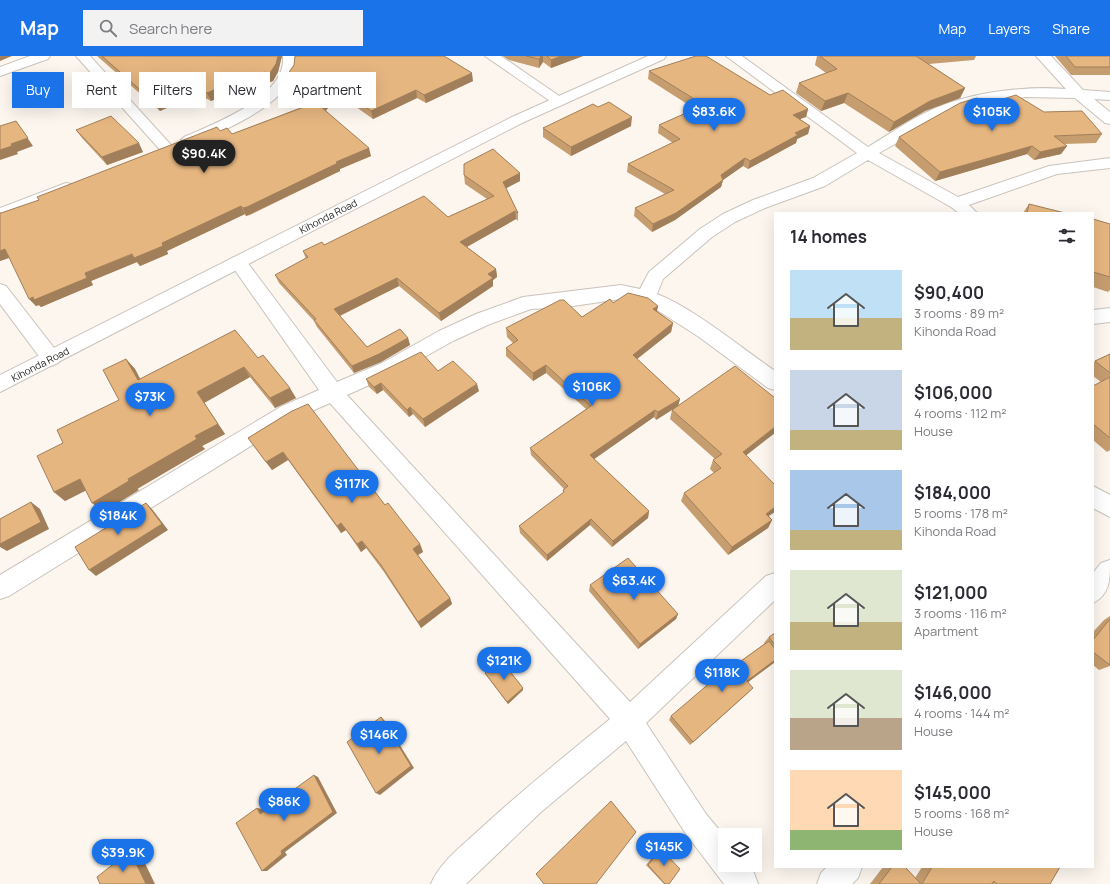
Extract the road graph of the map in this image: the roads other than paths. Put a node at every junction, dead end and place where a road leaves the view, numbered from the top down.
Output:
1 (43, 56) edge
2 (83, 56) edge
3 (290, 56) edge
4 (492, 56) edge
5 (659, 56) edge
6 (733, 56) edge
7 (1043, 56) edge
8 (0, 72) edge
9 (1079, 94) junction
10 (1110, 96) edge
11 (558, 100) junction
12 (1110, 120) edge
13 (167, 149) junction
14 (867, 153) junction
15 (152, 155) edge
16 (1110, 163) edge
17 (80, 183) edge
18 (957, 202) junction
19 (968, 212) edge
20 (0, 214) edge
21 (238, 262) junction
22 (0, 292) edge
23 (646, 297) junction
24 (1110, 315) edge
25 (1094, 317) edge
26 (51, 358) junction
27 (774, 381) edge
28 (0, 384) edge
29 (333, 394) junction
30 (1094, 497) edge
31 (1110, 507) edge
32 (1110, 571) edge
33 (774, 585) edge
34 (0, 588) edge
35 (1094, 590) edge
36 (629, 721) junction
37 (718, 852) edge
38 (846, 868) edge
39 (734, 872) edge
40 (446, 884) edge
41 (743, 884) edge
42 (832, 884) edge

1 - 8 street
2 - 13 street
3 - 13 street
4 - 11 street
5 - 11 street, Kihonda Road
6 - 14 street
7 - 9 street
9 - 10 street
9 - 12 street
9 - 14 street
11 - 21 street, Kihonda Road
13 - 15 street
14 - 18 street
14 - 23 street
16 - 18 street
17 - 20 street
18 - 19 street
21 - 26 street, Kihonda Road
21 - 29 street
22 - 26 street
23 - 27 street
23 - 29 street
24 - 25 street
26 - 28 street, Kihonda Road
29 - 34 street
29 - 36 street
30 - 31 street
32 - 35 street
33 - 36 street
36 - 37 street
36 - 40 street
38 - 42 street
39 - 41 street

